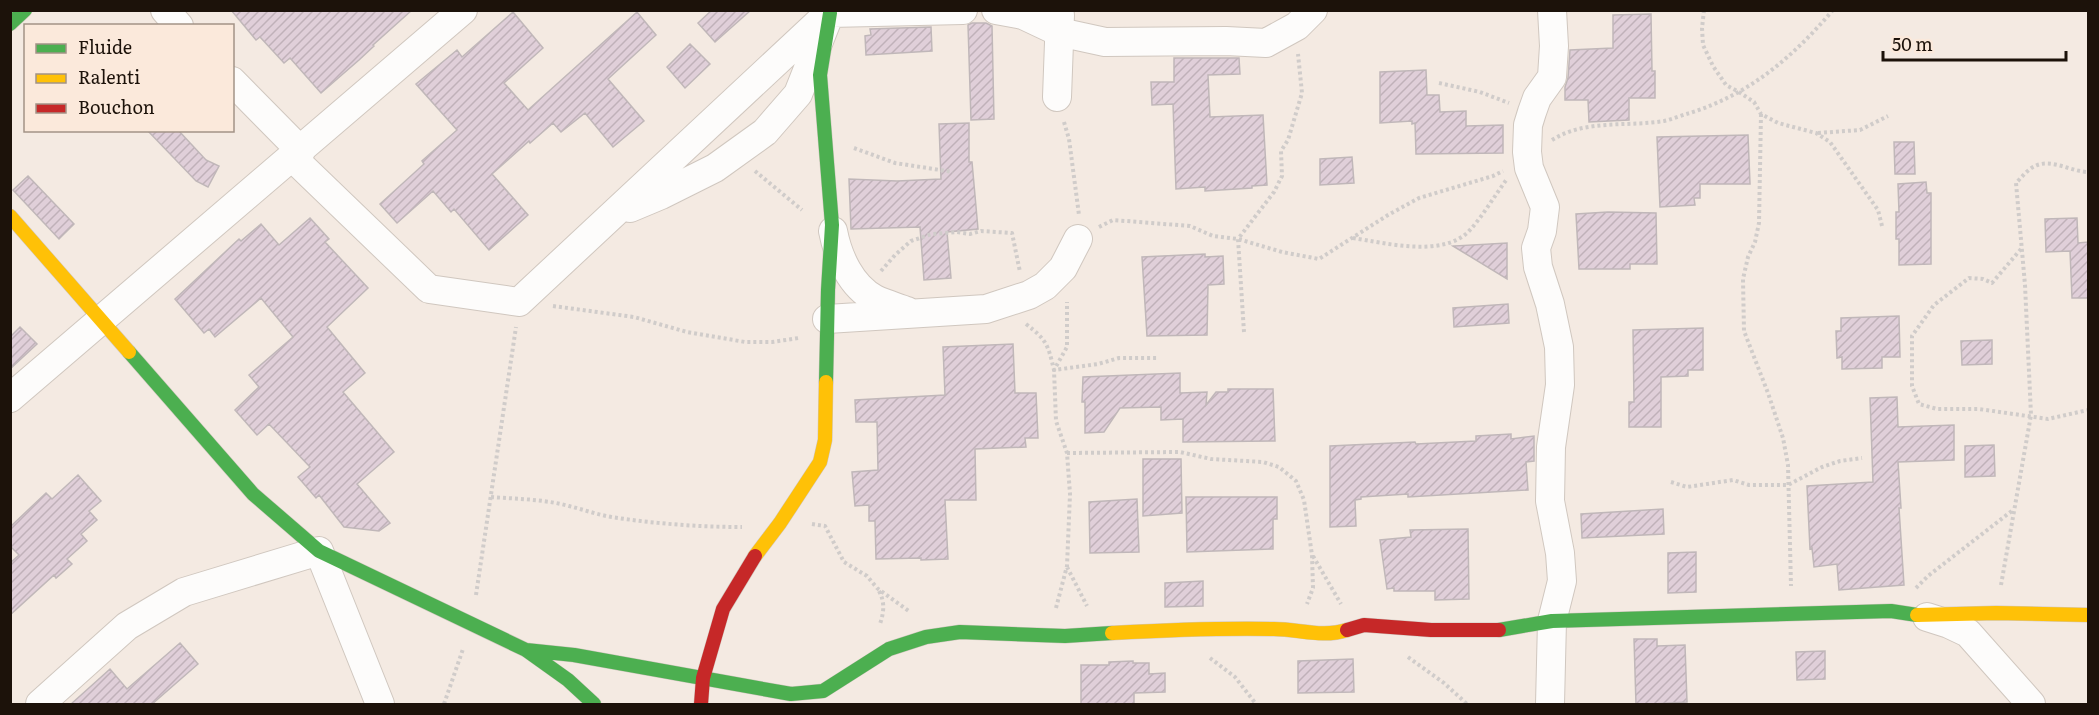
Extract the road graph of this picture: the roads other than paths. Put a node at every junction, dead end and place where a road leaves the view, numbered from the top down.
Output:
1 (25, 10) edge
2 (165, 10) edge
3 (463, 10) edge
4 (963, 10) edge
5 (996, 10) edge
6 (1552, 10) edge
7 (958, 11) edge
8 (831, 12) edge
9 (1305, 19) edge
10 (1060, 21) edge
11 (10, 24) edge
12 (177, 24) edge
13 (234, 83) edge
14 (1057, 97) road end
15 (297, 154) junction
16 (613, 215) junction
17 (10, 216) edge
18 (832, 225) junction
19 (1078, 239) road end
20 (912, 312) junction
21 (101, 319) junction
22 (827, 327) junction
23 (10, 398) edge
24 (319, 551) junction
25 (2088, 615) edge
26 (1922, 616) junction
27 (1552, 621) junction
28 (526, 650) junction
29 (703, 678) junction
30 (40, 705) edge
31 (380, 705) edge
32 (594, 705) edge
33 (701, 705) edge
34 (1550, 705) edge
35 (2031, 705) edge

1 - 11 street
2 - 12 street
3 - 15 street
4 - 7 street
5 - 10 street
6 - 27 street
7 - 8 street
8 - 16 street
8 - 16 street
8 - 18 street
9 - 10 street
10 - 14 street
13 - 15 street
15 - 16 street
15 - 21 street
17 - 21 street
18 - 20 street
18 - 22 street
19 - 20 street
20 - 22 street
21 - 23 street
21 - 24 street
22 - 29 street
24 - 28 street
24 - 30 street
24 - 31 street
25 - 26 street
26 - 27 street
26 - 35 street
27 - 29 street
27 - 34 street
28 - 29 street
28 - 32 street
29 - 33 street

